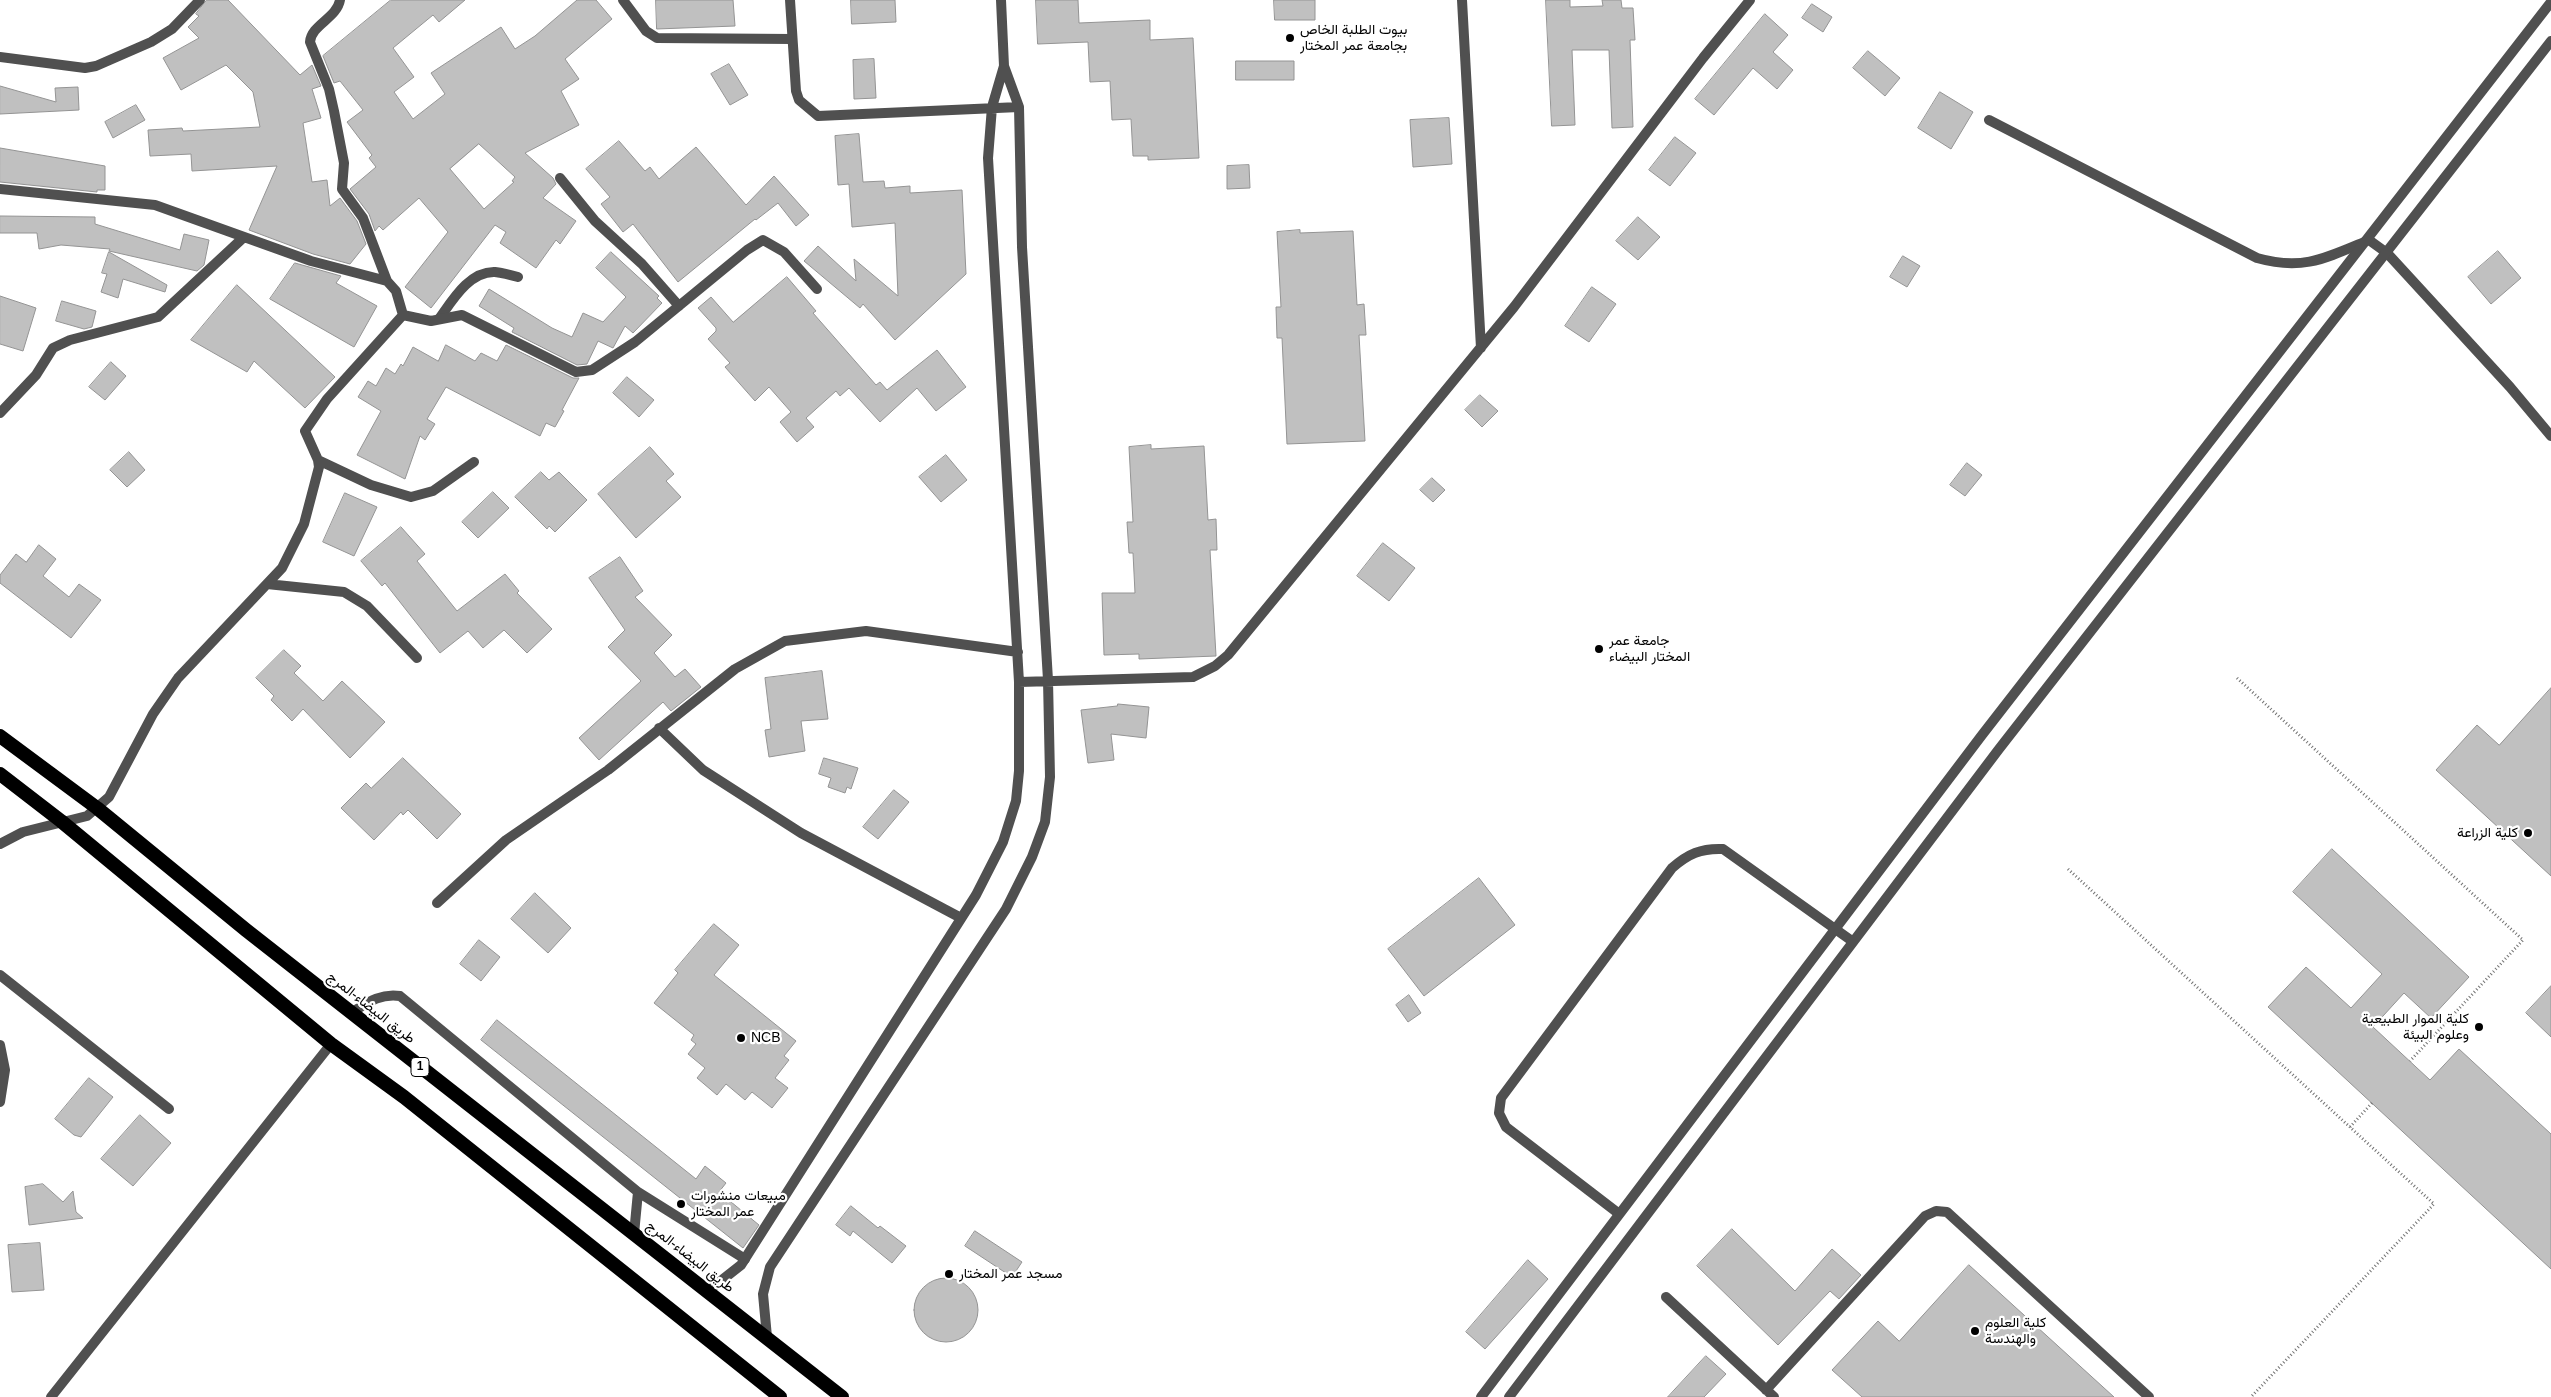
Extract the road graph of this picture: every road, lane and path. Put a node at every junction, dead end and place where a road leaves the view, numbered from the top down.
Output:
1 (200, 0) edge
2 (340, 0) edge
3 (623, 0) edge
4 (790, 0) edge
5 (1001, 0) edge
6 (1462, 0) edge
7 (1750, 0) edge
8 (2551, 2) edge
9 (792, 39) junction
10 (2551, 41) edge
11 (0, 57) edge
12 (1004, 66) junction
13 (1019, 107) junction
14 (992, 108) junction
15 (1989, 120) dead end
16 (560, 178) dead end
17 (0, 189) edge
18 (244, 237) junction
19 (2369, 240) junction
20 (2386, 253) junction
21 (518, 277) dead end
22 (387, 281) junction
23 (817, 289) dead end
24 (678, 306) junction
25 (403, 315) junction
26 (439, 320) junction
27 (1481, 348) junction
28 (0, 413) edge
29 (2551, 436) edge
30 (318, 460) junction
31 (474, 462) dead end
32 (267, 584) junction
33 (1018, 652) junction
34 (417, 658) dead end
35 (2237, 678) dead end
36 (1048, 680) junction
37 (1019, 682) junction
38 (660, 728) junction
39 (0, 736) edge
40 (0, 774) edge
41 (97, 808) junction
42 (61, 821) junction
43 (0, 844) edge
44 (2068, 868) dead end
45 (437, 903) dead end
46 (961, 918) junction
47 (1836, 929) junction
48 (1852, 941) junction
49 (0, 975) edge
50 (351, 1013) junction
51 (331, 1044) junction
52 (0, 1045) edge
53 (2410, 1062) dead end
54 (0, 1102) edge
55 (2372, 1103) dead end
56 (169, 1109) dead end
57 (2350, 1127) junction
58 (638, 1192) junction
59 (1618, 1213) junction
60 (634, 1234) junction
61 (745, 1259) junction
62 (708, 1291) junction
63 (1666, 1297) dead end
64 (767, 1337) junction
65 (1770, 1393) edge
66 (50, 1397) edge
67 (780, 1397) edge
68 (842, 1397) edge
69 (1481, 1397) edge
70 (1509, 1397) edge
71 (2149, 1397) edge
72 (2251, 1397) edge

1 - 11 street
2 - 22 street
3 - 9 street
4 - 9 street
5 - 12 street
6 - 27 street
7 - 27 street
8 - 19 street
9 - 14 street
10 - 20 street
12 - 13 street
12 - 14 street
13 - 14 street
13 - 36 street
14 - 33 street
15 - 19 street
16 - 24 street
17 - 18 street
18 - 22 street
18 - 28 street
19 - 20 street
19 - 47 street
20 - 29 street
20 - 48 street
21 - 26 street
22 - 25 street
23 - 24 street
24 - 26 street
25 - 26 street
25 - 30 street
27 - 36 street
30 - 31 street
30 - 32 street
32 - 34 street
32 - 41 street
33 - 37 street
33 - 38 street
35 - 53 path
36 - 37 street
36 - 64 street
37 - 46 street
38 - 45 street
38 - 46 street
39 - 41 highway, طريق البيضاء-المرج / 1
40 - 42 highway, 1
41 - 42 street
41 - 50 highway, طريق البيضاء-المرج / 1
42 - 43 street
42 - 51 highway, 1
44 - 57 path
46 - 61 street
47 - 48 street
47 - 59 street
47 - 59 street
48 - 70 street
49 - 56 street
50 - 58 street
50 - 60 highway, طريق البيضاء-المرج / 1
51 - 66 street
51 - 67 highway, 1
52 - 54 street
55 - 57 path
57 - 72 path
58 - 60 street
58 - 61 street
59 - 69 street
60 - 62 highway, طريق البيضاء-المرج / 1
61 - 62 street
62 - 64 highway, طريق البيضاء-المرج / 1
63 - 65 street
64 - 68 highway, طريق البيضاء-المرج / 1
65 - 71 street

